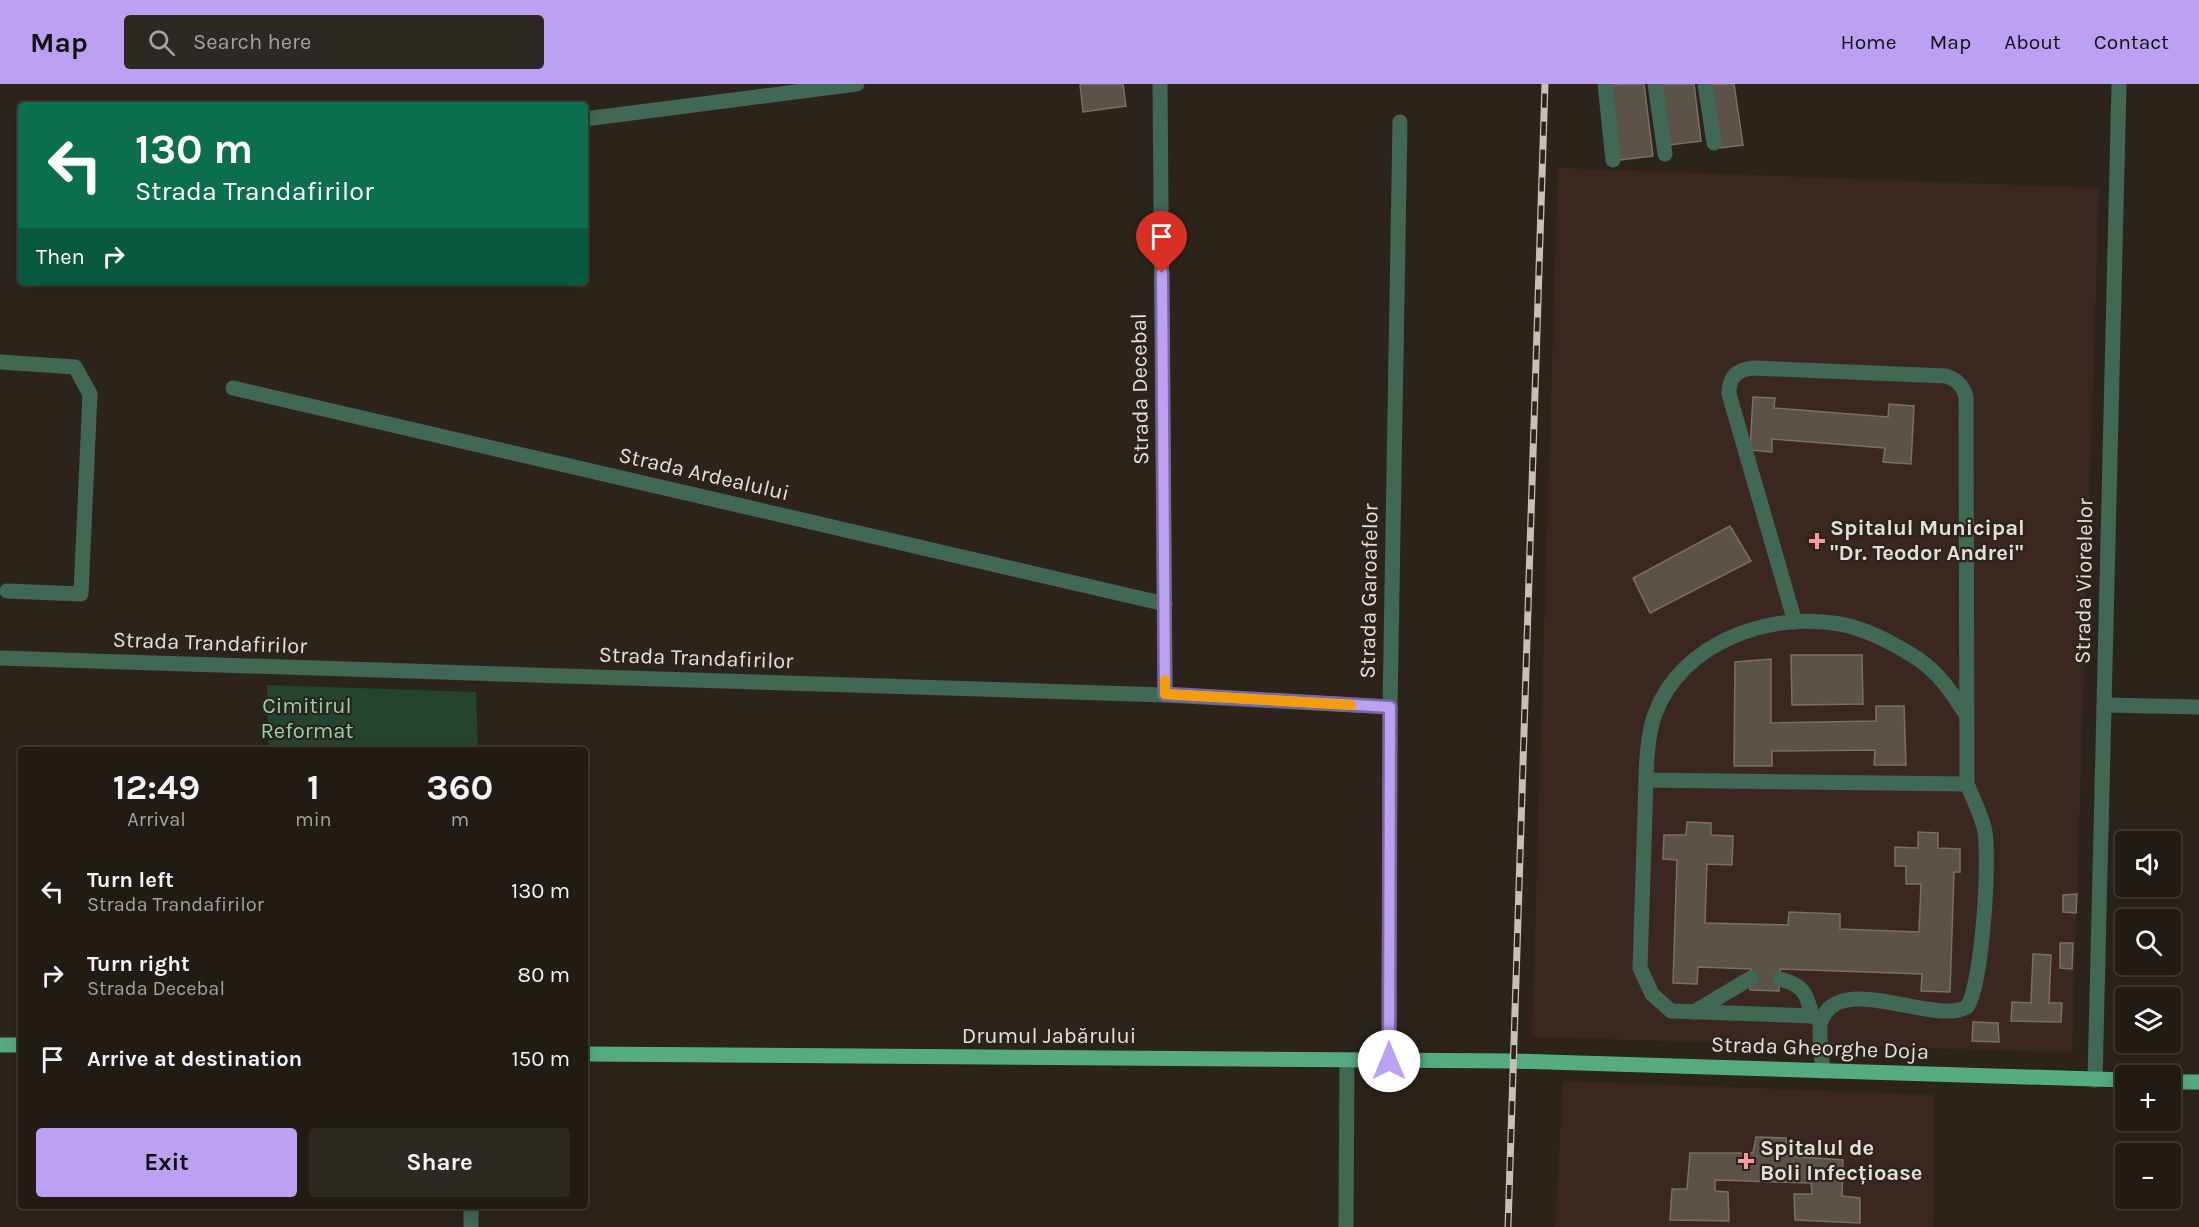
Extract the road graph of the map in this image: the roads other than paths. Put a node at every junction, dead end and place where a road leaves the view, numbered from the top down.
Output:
1 (857, 84) edge
2 (1160, 84) edge
3 (1605, 84) edge
4 (1655, 84) edge
5 (1705, 84) edge
6 (2119, 84) edge
7 (588, 119) edge
8 (1400, 122) dead end
9 (1714, 143) dead end
10 (1665, 154) dead end
11 (1613, 160) dead end
12 (0, 362) edge
13 (232, 388) dead end
14 (7, 591) dead end
15 (1165, 604) junction
16 (1795, 622) junction
17 (0, 658) edge
18 (1165, 694) junction
19 (2104, 705) junction
20 (1390, 707) junction
21 (2199, 707) edge
22 (1965, 713) junction
23 (1646, 780) junction
24 (1967, 784) junction
25 (1751, 978) dead end
26 (1780, 979) dead end
27 (1694, 1012) junction
28 (1816, 1019) junction
29 (0, 1045) edge
30 (18, 1045) edge
31 (588, 1054) edge
32 (1347, 1061) junction
33 (1389, 1061) junction
34 (1512, 1061) joint
35 (1823, 1071) junction
36 (2095, 1080) junction
37 (2115, 1080) edge
38 (2181, 1082) edge
39 (2199, 1082) edge
40 (471, 1209) edge
41 (471, 1227) edge
42 (1346, 1227) edge

1 - 7 street
2 - 15 street, Strada Decebal
3 - 11 street
4 - 10 street
5 - 9 street
6 - 19 street, Strada Viorelelor
8 - 20 street, Strada Garoafelor
12 - 14 street
13 - 15 street, Strada Ardealului
15 - 18 street, Strada Decebal
16 - 22 street
16 - 22 street
16 - 23 street
17 - 18 street, Strada Trandafirilor
18 - 20 street, Strada Trandafirilor
19 - 21 street
19 - 36 street, Strada Viorelelor
20 - 33 street, Strada Garoafelor
22 - 24 street
23 - 24 street
23 - 27 street
24 - 28 street
25 - 27 street
26 - 28 street
27 - 28 street
28 - 35 street
29 - 30 main road
31 - 32 main road, Drumul Jabărului
32 - 33 main road, Drumul Jabărului
32 - 42 street
33 - 34 main road, Drumul Jabărului
34 - 35 main road, Strada Gheorghe Doja
35 - 36 main road, Strada Gheorghe Doja
36 - 37 main road, Strada Gheorghe Doja
38 - 39 main road
40 - 41 street

